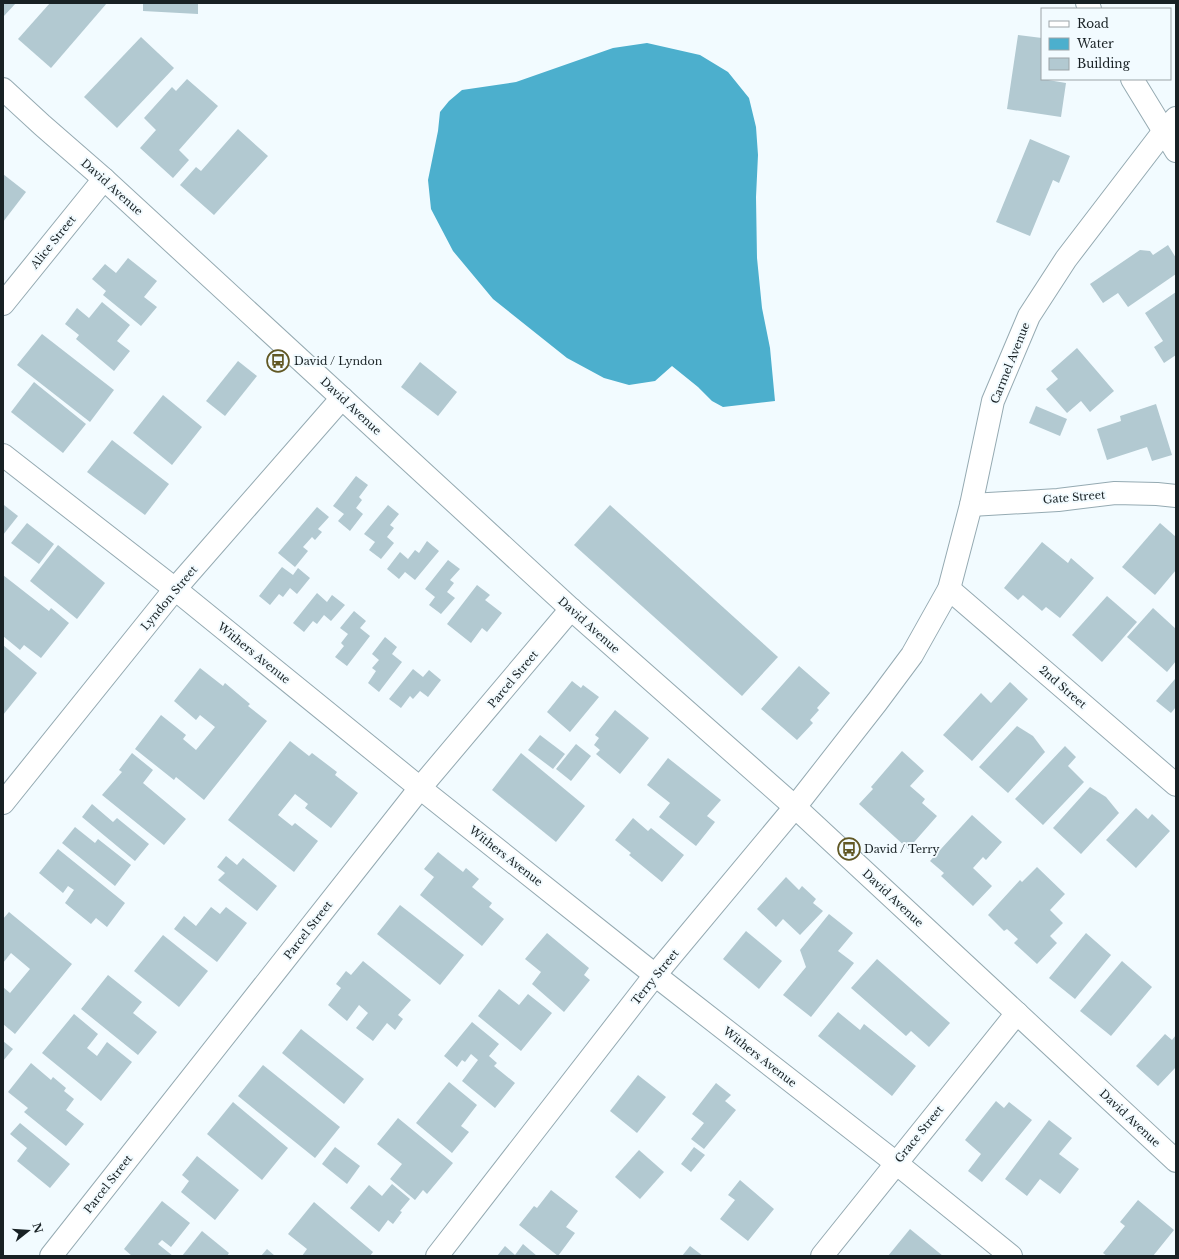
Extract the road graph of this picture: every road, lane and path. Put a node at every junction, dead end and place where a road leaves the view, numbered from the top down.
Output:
1 (1133, 80) edge
2 (3, 89) edge
3 (1170, 124) edge
4 (1176, 151) edge
5 (104, 179) junction
6 (3, 304) edge
7 (342, 398) junction
8 (3, 455) edge
9 (1176, 496) edge
10 (971, 505) junction
11 (175, 589) junction
12 (949, 589) junction
13 (571, 609) junction
14 (877, 702) joint
15 (1176, 785) edge
16 (420, 788) junction
17 (3, 803) edge
18 (795, 807) junction
19 (655, 975) junction
20 (1016, 1012) junction
21 (1176, 1161) edge
22 (896, 1163) junction
23 (51, 1256) edge
24 (437, 1256) edge
25 (822, 1256) edge
26 (1011, 1256) edge

1 - 3 street
2 - 5 street, David Avenue
3 - 4 street
3 - 10 street, Carmel Avenue
5 - 6 street, Alice Street
5 - 7 street, David Avenue
7 - 11 street, Lyndon Street
7 - 13 street, David Avenue
8 - 11 street, Withers Avenue
9 - 10 street, Gate Street
10 - 12 street, Carmel Avenue
11 - 16 street, Withers Avenue
11 - 17 street, Lyndon Street
12 - 14 street, Carmel Avenue
12 - 15 street, 2nd Street
13 - 16 street, Parcel Street
13 - 18 street, David Avenue
14 - 18 street, Terry Street
16 - 19 street, Withers Avenue
16 - 23 street, Parcel Street
18 - 19 street, Terry Street
18 - 20 street, David Avenue
19 - 22 street, Withers Avenue
19 - 24 street, Terry Street
20 - 21 street, David Avenue
20 - 22 street, Grace Street
22 - 25 street, Grace Street
22 - 26 street, Withers Avenue

